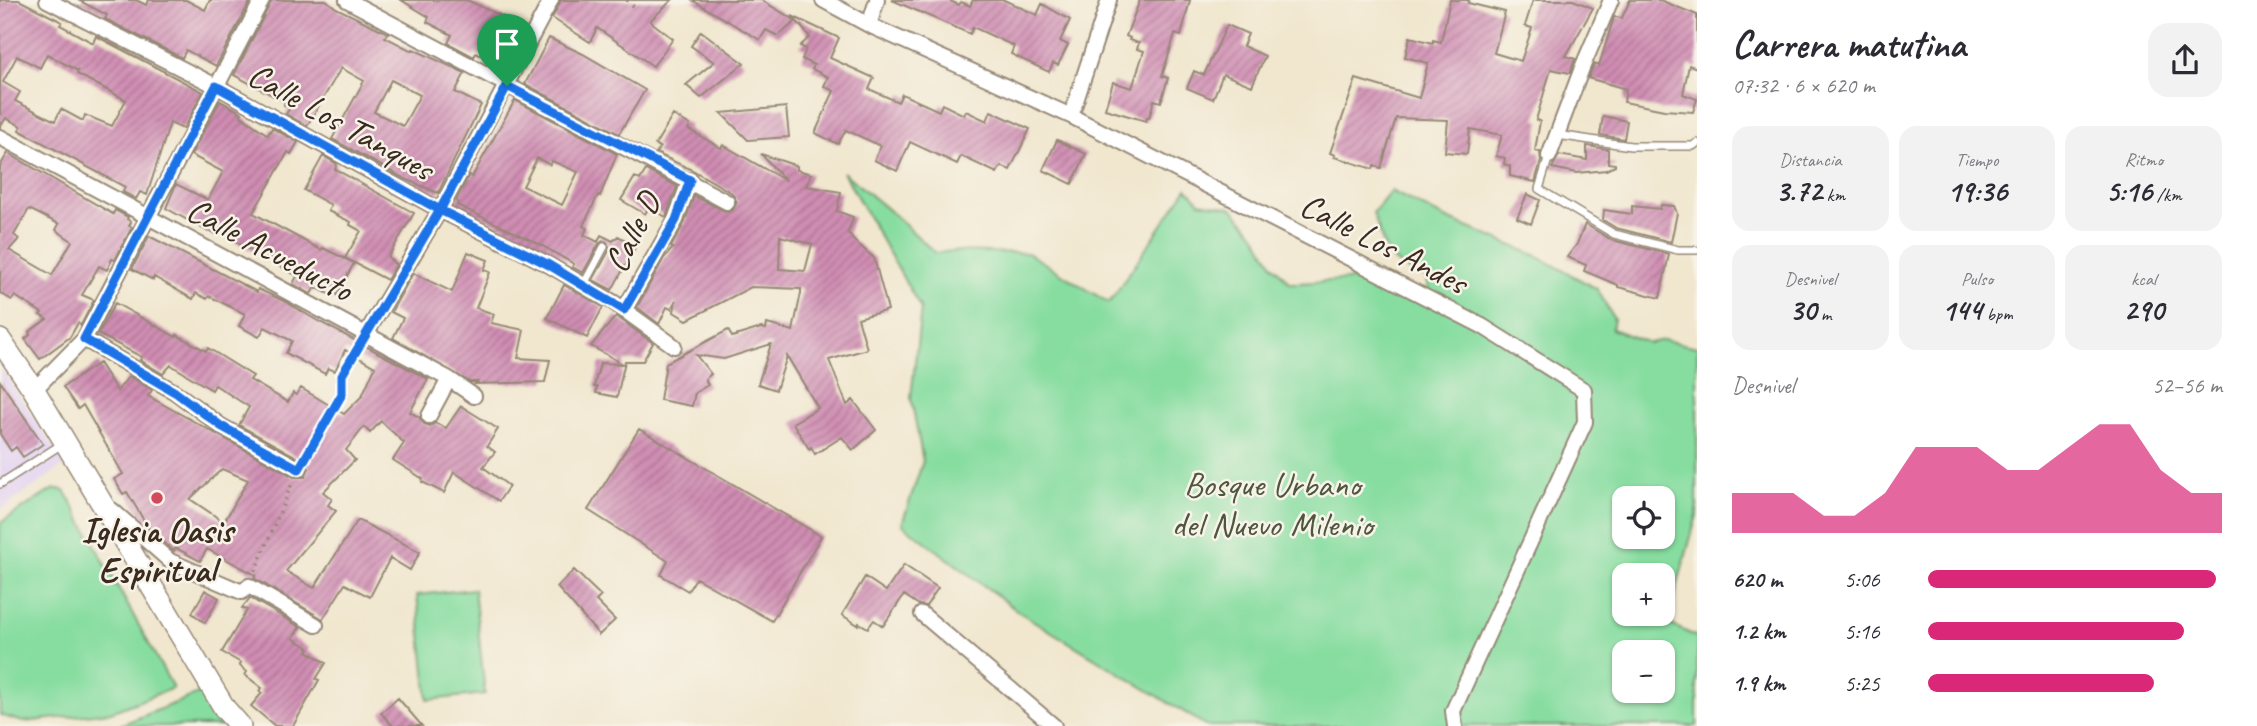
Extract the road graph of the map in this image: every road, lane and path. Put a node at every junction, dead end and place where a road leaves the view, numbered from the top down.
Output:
1 (47, 0) edge
2 (262, 0) edge
3 (347, 0) edge
4 (551, 0) edge
5 (627, 0) edge
6 (823, 0) edge
7 (877, 0) edge
8 (1109, 0) edge
9 (1611, 0) edge
10 (634, 7) dead end
11 (869, 25) junction
12 (216, 86) junction
13 (507, 86) junction
14 (1071, 116) junction
15 (1557, 135) junction
16 (0, 137) edge
17 (1697, 143) edge
18 (1549, 156) joint
19 (690, 180) junction
20 (727, 201) dead end
21 (440, 210) junction
22 (147, 217) junction
23 (604, 247) dead end
24 (1697, 250) edge
25 (584, 284) junction
26 (624, 310) junction
27 (366, 334) junction
28 (84, 339) junction
29 (0, 340) edge
30 (674, 346) dead end
31 (449, 379) junction
32 (34, 390) junction
33 (474, 396) dead end
34 (429, 416) dead end
35 (66, 442) junction
36 (299, 469) junction
37 (0, 484) edge
38 (100, 499) junction
39 (249, 586) junction
40 (922, 614) dead end
41 (316, 625) dead end
42 (240, 726) edge
43 (1054, 726) edge
44 (1455, 726) edge

1 - 12 street, Calle Los Tanques
2 - 12 street
3 - 13 street
4 - 13 street
5 - 10 path
6 - 11 street, Calle Los Andes
7 - 11 street
8 - 14 street
9 - 15 street
11 - 14 street, Calle Los Andes
12 - 21 street, Calle Los Tanques
12 - 22 street
13 - 19 street
13 - 21 street
14 - 44 street, Calle Los Andes
15 - 17 lane
15 - 18 street
16 - 22 street, Calle Acueducto
18 - 24 lane
19 - 20 street
19 - 26 street, Calle D
21 - 25 street, Calle Los Tanques
21 - 27 street
22 - 27 street, Calle Acueducto
22 - 28 street
23 - 25 lane
25 - 26 street, Calle Los Tanques
26 - 30 street, Calle Los Tanques
27 - 31 street, Calle Acueducto
27 - 36 path
28 - 32 street
28 - 36 street
29 - 32 street
31 - 33 street, Calle Acueducto
31 - 34 street
32 - 35 street
35 - 37 lane
35 - 38 street
36 - 39 path
38 - 39 street
38 - 42 street
39 - 41 street
40 - 43 street

